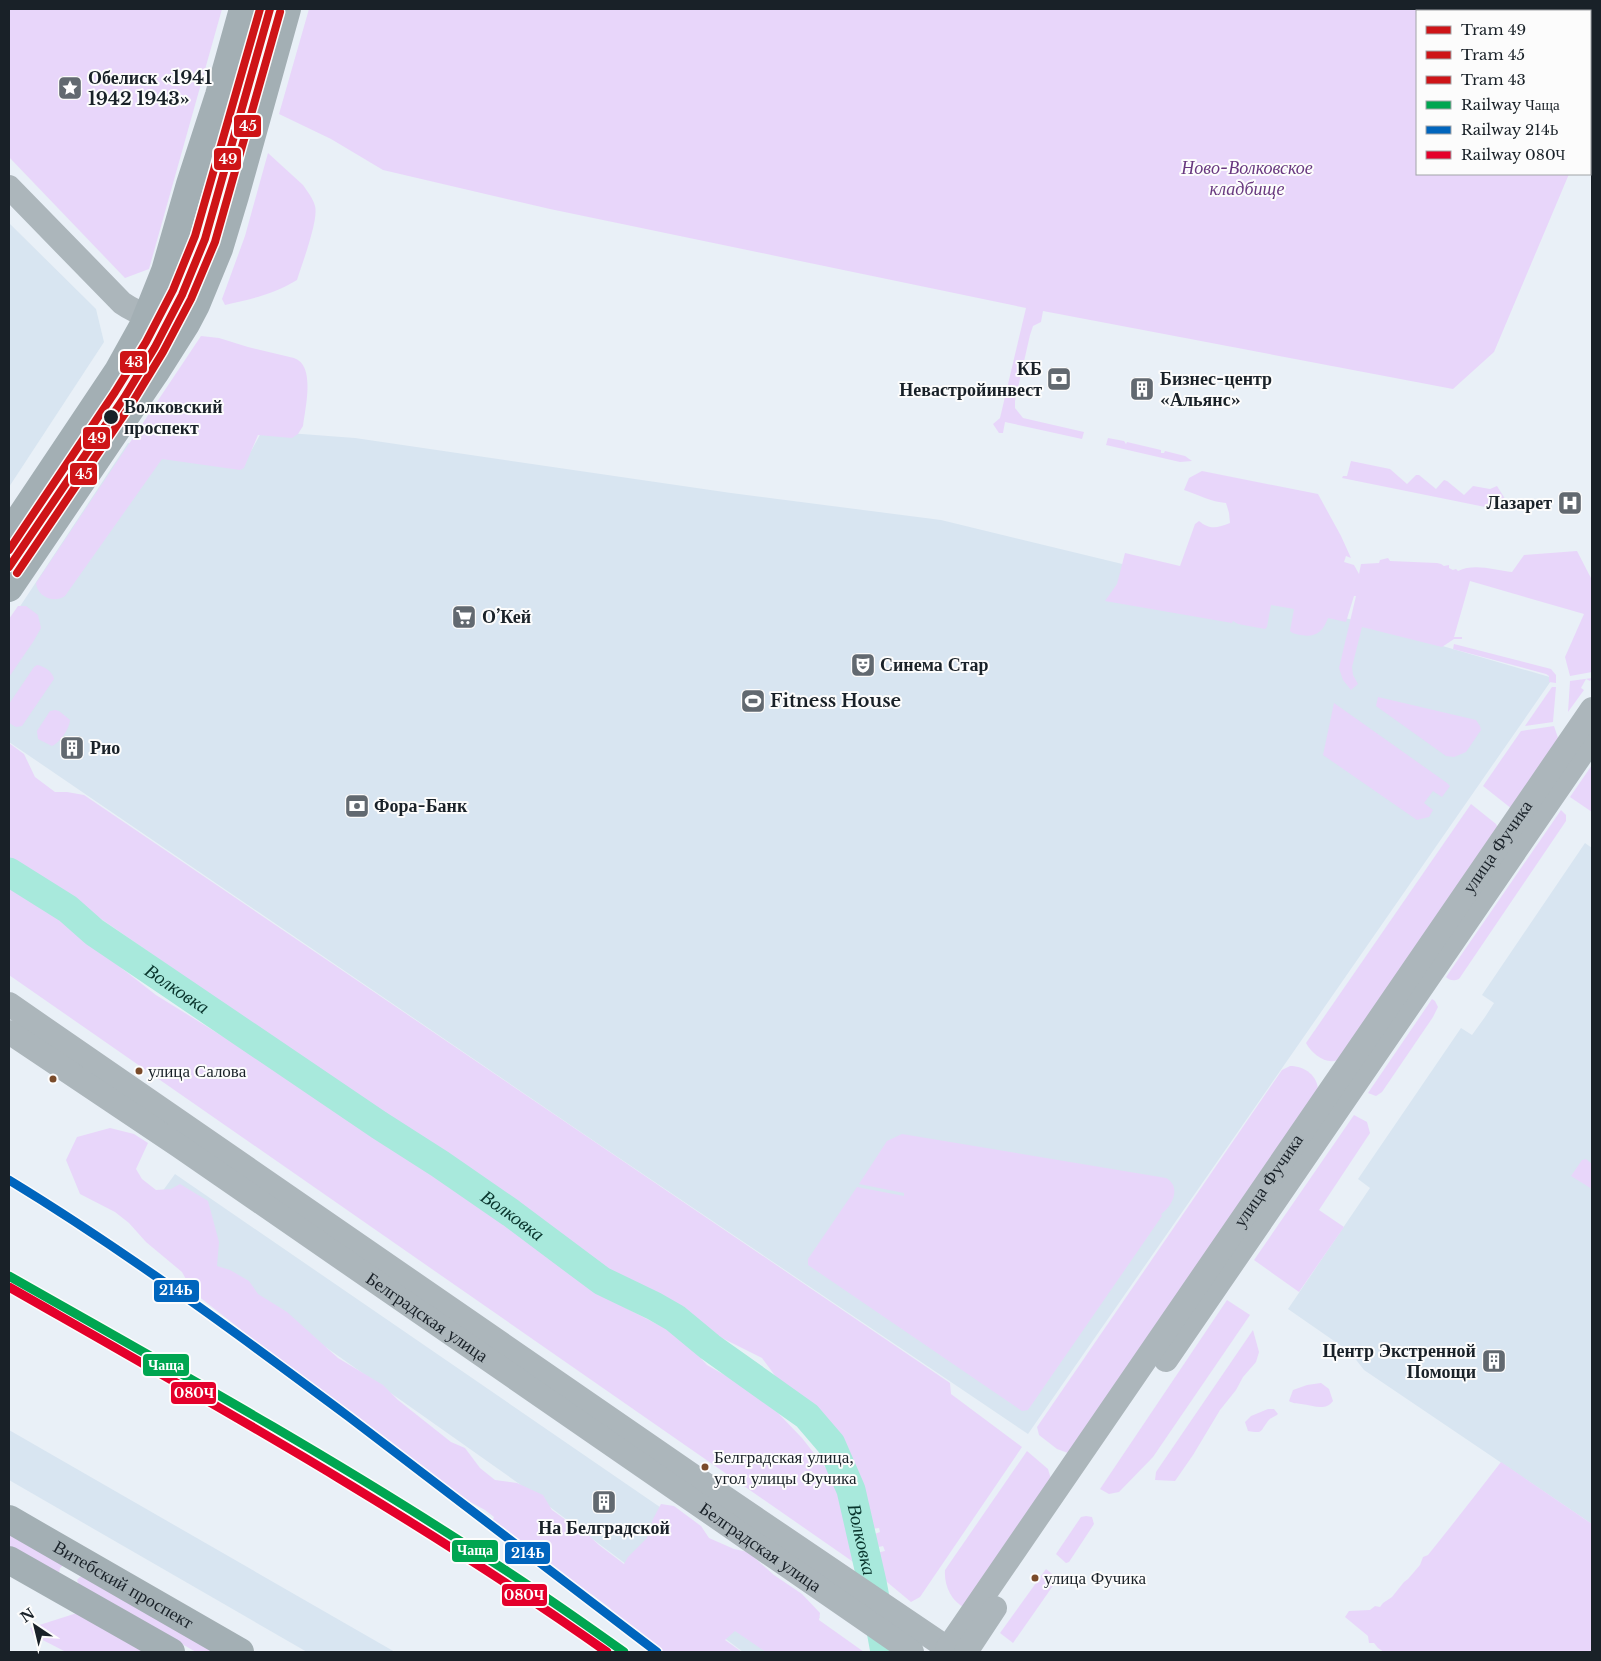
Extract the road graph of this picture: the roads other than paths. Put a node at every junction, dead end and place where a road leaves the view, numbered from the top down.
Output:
1 (243, 9) edge
2 (287, 9) edge
3 (9, 187) edge
4 (147, 316) junction
5 (186, 324) junction
6 (9, 534) edge
7 (9, 588) edge
8 (1592, 709) edge
9 (1592, 738) edge
10 (9, 1004) edge
11 (9, 1032) edge
12 (9, 1519) edge
13 (9, 1560) edge
14 (84, 1562) junction
15 (68, 1592) junction
16 (908, 1649) edge
17 (953, 1651) edge
18 (171, 1652) edge
19 (240, 1652) edge

1 - 4 main road
2 - 5 main road
3 - 4 street
4 - 5 street
4 - 6 main road
5 - 7 main road
8 - 17 street, улица Фучика
9 - 17 street, улица Фучика
10 - 17 street, Белградская улица
11 - 16 street, Белградская улица
12 - 14 main road, Витебский проспект
13 - 15 main road, Витебский проспект
14 - 15 main road
14 - 19 main road, Витебский проспект
15 - 18 main road, Витебский проспект

